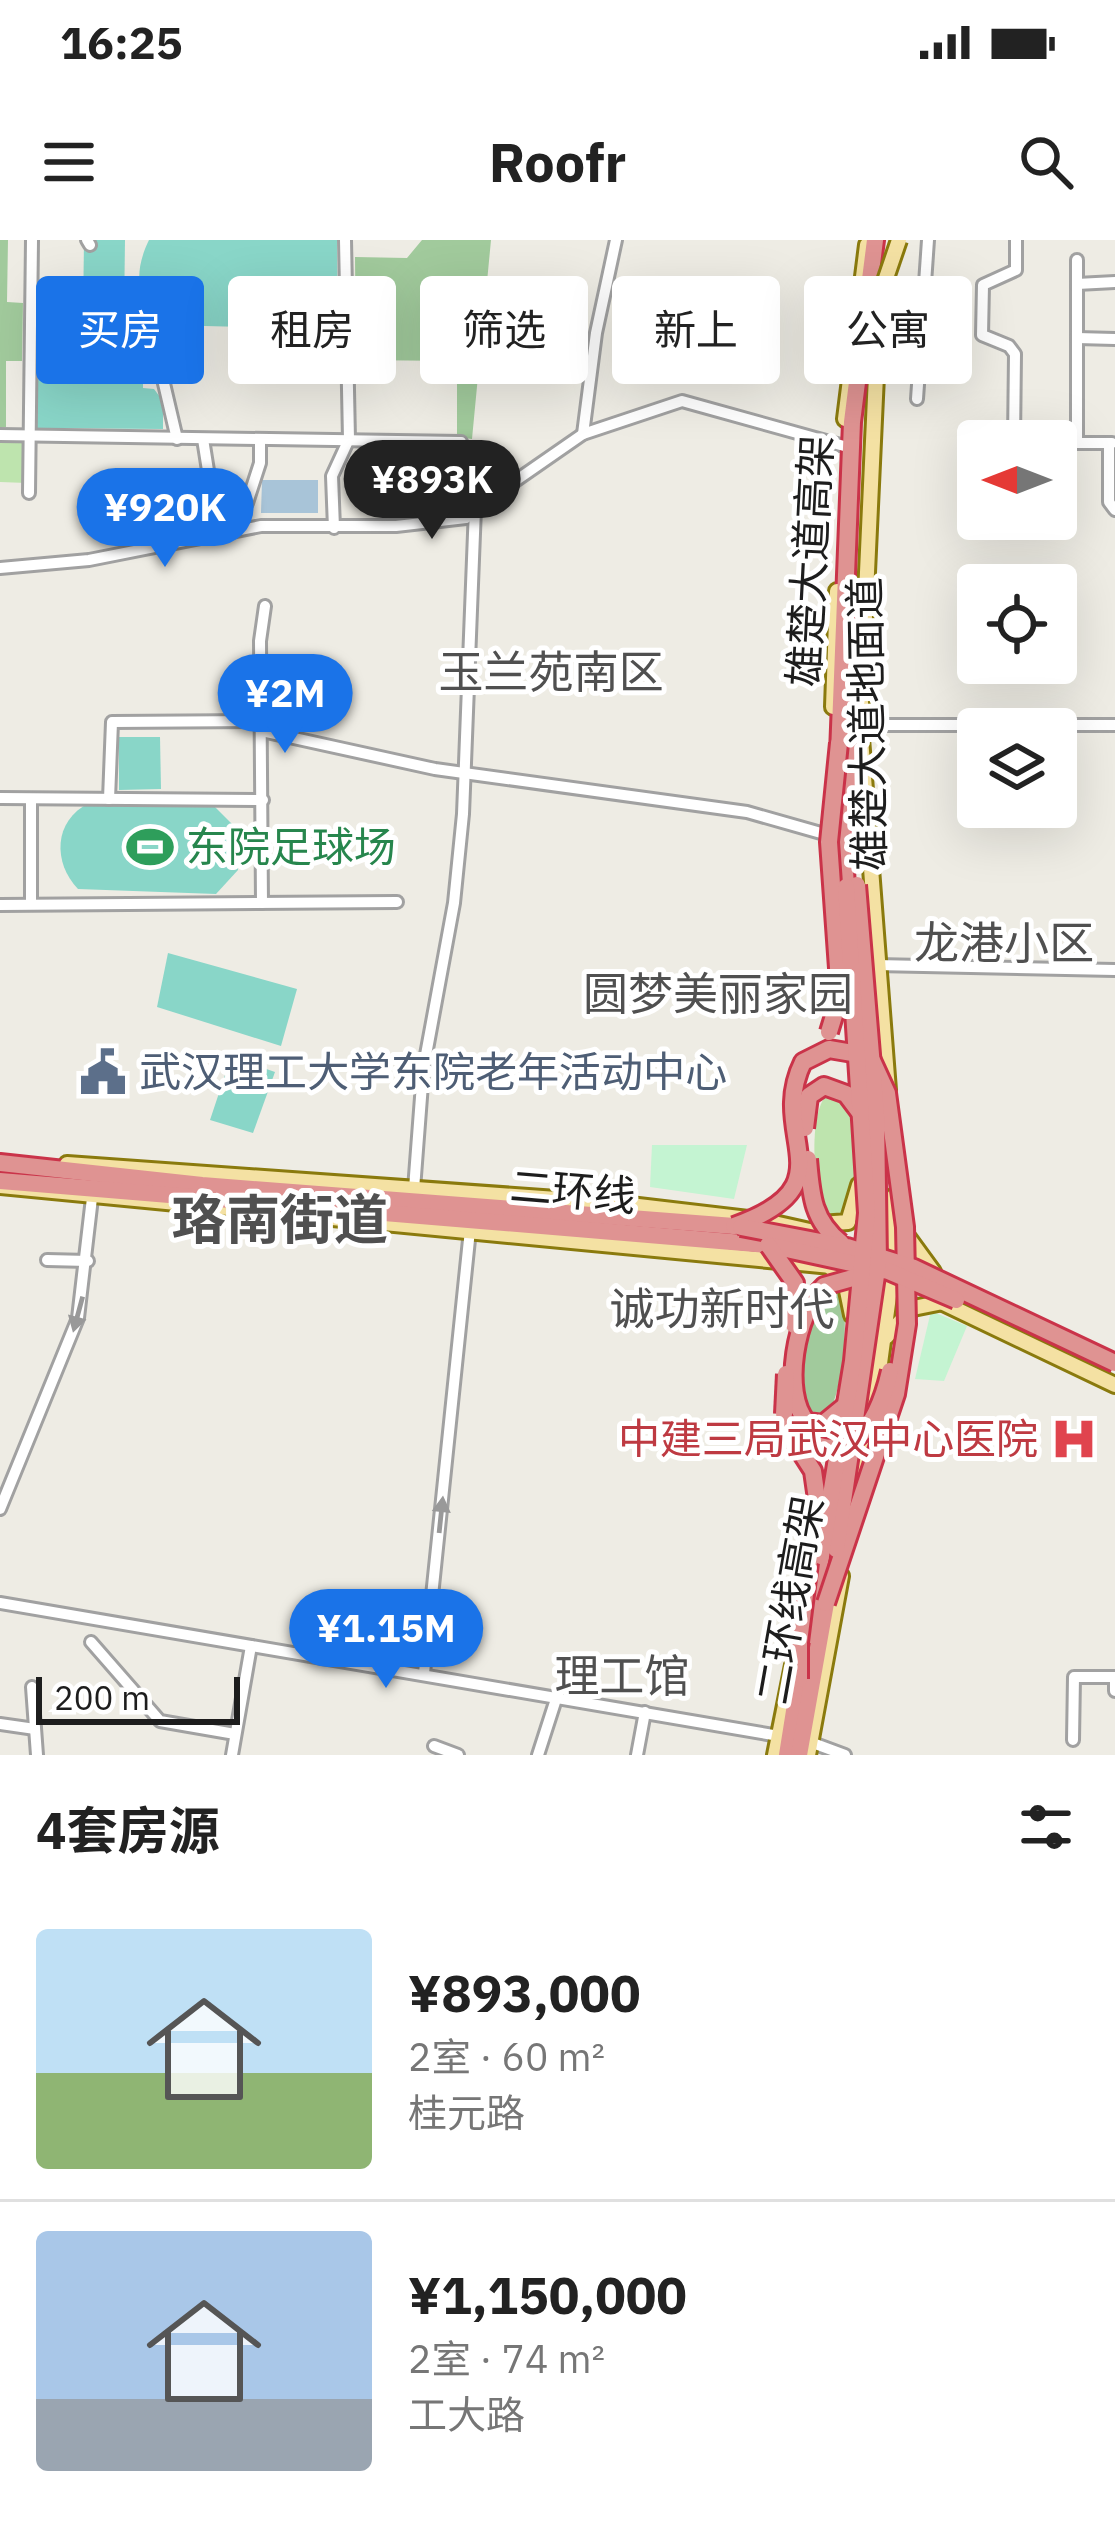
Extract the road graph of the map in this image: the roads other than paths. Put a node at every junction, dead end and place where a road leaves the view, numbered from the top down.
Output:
1 (32, 240) edge
2 (345, 240) edge
3 (616, 240) edge
4 (872, 240) edge
5 (892, 240) edge
6 (928, 240) edge
7 (1016, 240) edge
8 (1077, 260) dead end
9 (885, 276) edge
10 (885, 276) edge
11 (925, 276) edge
12 (1115, 282) edge
13 (1077, 284) junction
14 (1077, 338) junction
15 (1115, 339) edge
16 (164, 384) edge
17 (870, 384) edge
18 (872, 384) edge
19 (917, 384) edge
20 (916, 399) dead end
21 (1018, 420) edge
22 (1077, 420) edge
23 (583, 434) junction
24 (0, 435) edge
25 (30, 435) junction
26 (177, 439) junction
27 (203, 439) junction
28 (260, 441) junction
29 (347, 442) junction
30 (1077, 443) edge
31 (1112, 443) edge
32 (844, 446) junction
33 (29, 493) dead end
34 (213, 502) dead end
35 (247, 503) dead end
36 (1115, 510) edge
37 (471, 513) junction
38 (334, 528) junction
39 (0, 568) edge
40 (266, 605) dead end
41 (1115, 724) edge
42 (860, 725) junction
43 (262, 726) junction
44 (839, 742) junction
45 (464, 771) junction
46 (0, 799) edge
47 (31, 799) junction
48 (110, 799) junction
49 (262, 800) junction
50 (836, 837) junction
51 (851, 886) junction
52 (397, 902) dead end
53 (262, 903) junction
54 (31, 904) junction
55 (0, 905) edge
56 (876, 965) junction
57 (1115, 970) edge
58 (807, 1057) junction
59 (869, 1115) junction
60 (0, 1163) edge
61 (26, 1166) junction
62 (860, 1179) junction
63 (0, 1184) edge
64 (414, 1189) junction
65 (92, 1198) junction
66 (895, 1208) junction
67 (614, 1222) junction
68 (775, 1223) junction
69 (734, 1226) junction
70 (470, 1230) junction
71 (768, 1245) junction
72 (853, 1245) junction
73 (47, 1260) dead end
74 (88, 1262) junction
75 (829, 1266) junction
76 (891, 1269) junction
77 (856, 1271) junction
78 (933, 1272) junction
79 (943, 1302) junction
80 (852, 1315) junction
81 (884, 1341) junction
82 (1115, 1360) edge
83 (1115, 1374) edge
84 (1115, 1385) edge
85 (845, 1409) junction
86 (788, 1427) junction
87 (0, 1469) edge
88 (18, 1470) junction
89 (0, 1509) edge
90 (826, 1603) junction
91 (0, 1604) edge
92 (91, 1642) dead end
93 (251, 1646) junction
94 (424, 1673) junction
95 (799, 1679) junction
96 (32, 1687) dead end
97 (1115, 1690) edge
98 (556, 1696) junction
99 (648, 1713) junction
100 (0, 1724) edge
101 (35, 1729) junction
102 (236, 1734) junction
103 (779, 1736) junction
104 (1073, 1740) dead end
105 (434, 1746) dead end
106 (810, 1750) edge
107 (37, 1755) edge
108 (232, 1755) edge
109 (458, 1755) edge
110 (538, 1755) edge
111 (640, 1755) edge
112 (776, 1755) edge
113 (787, 1755) edge
114 (844, 1755) edge

1 - 25 street
2 - 29 street
3 - 23 street
4 - 32 main road, 雄楚大道地面道
4 - 44 highway, 雄楚大道高架
5 - 9 main road, 雄楚大道地面道
5 - 10 highway, 雄楚大道高架, bridge
6 - 11 street
7 - 21 street
8 - 13 street
12 - 13 street
13 - 14 street
14 - 15 street
14 - 22 street
16 - 26 street
17 - 51 highway, 雄楚大道高架
18 - 42 main road, 雄楚大道地面道
19 - 20 street
23 - 32 street
23 - 37 street
24 - 25 street
25 - 26 street
25 - 33 street
26 - 27 street
27 - 28 street
27 - 34 street
28 - 29 street
28 - 35 street
29 - 37 street
29 - 38 street
30 - 31 street
31 - 36 street
32 - 50 main road, 雄楚大道地面道
37 - 38 street
37 - 45 street
38 - 39 street
40 - 43 street
41 - 42 street
42 - 56 main road, 雄楚大道地面道
43 - 45 street
43 - 48 street
43 - 49 street
44 - 51 highway, 雄楚大道高架, bridge
44 - 58 highway, bridge
45 - 50 street
45 - 64 street
46 - 47 street
47 - 48 street
47 - 54 street
48 - 49 street
49 - 53 street
50 - 62 main road, 雄楚大道地面道
51 - 59 highway, 二环线高架, bridge
52 - 53 street
53 - 54 street
54 - 55 street
56 - 57 street
56 - 66 main road, 雄楚大道地面道
58 - 69 highway, bridge
58 - 90 highway, bridge
59 - 72 highway, bridge
59 - 85 highway, bridge
59 - 86 highway, bridge
59 - 90 highway, 二环线高架, bridge
60 - 61 highway, 二环线
61 - 64 main road
61 - 67 highway, 二环线
62 - 68 main road
62 - 72 main road, 雄楚大道地面道
63 - 65 main road
63 - 67 highway, 二环线
64 - 68 main road
65 - 70 main road
65 - 74 street
66 - 76 main road, 雄楚大道地面道
66 - 78 main road
67 - 69 highway
67 - 71 highway, 二环线
68 - 72 main road
69 - 72 highway, bridge
70 - 75 main road
94 -> 70 street
71 - 76 highway, 二环线, bridge
71 - 86 highway, bridge
72 - 76 main road
72 - 77 main road, 雄楚大道地面道
72 - 82 highway, bridge
73 - 74 street
74 -> 88 street
75 - 77 main road
75 - 80 main road
76 - 77 main road
76 - 78 main road
76 - 79 main road
76 - 81 main road
76 - 83 highway, 二环线, bridge
76 - 85 highway, bridge
77 - 80 main road, 雄楚大道地面道
78 - 82 main road
79 - 81 main road
79 - 84 main road
80 - 103 main road, 雄楚大道地面道
81 - 106 main road
85 - 95 highway, bridge
86 - 95 highway, bridge
87 - 88 street
88 - 89 street
90 - 106 highway, 二环线高架
91 - 93 street
92 - 102 street
93 - 94 street
93 - 102 street
94 - 98 street
95 - 113 highway
96 - 101 street
97 - 104 street
98 - 99 street
98 - 110 street
99 - 103 street
99 - 111 street
100 - 101 street
101 - 107 street
102 - 108 street
103 - 112 main road, 雄楚大道地面道
105 - 109 street
106 - 114 street

